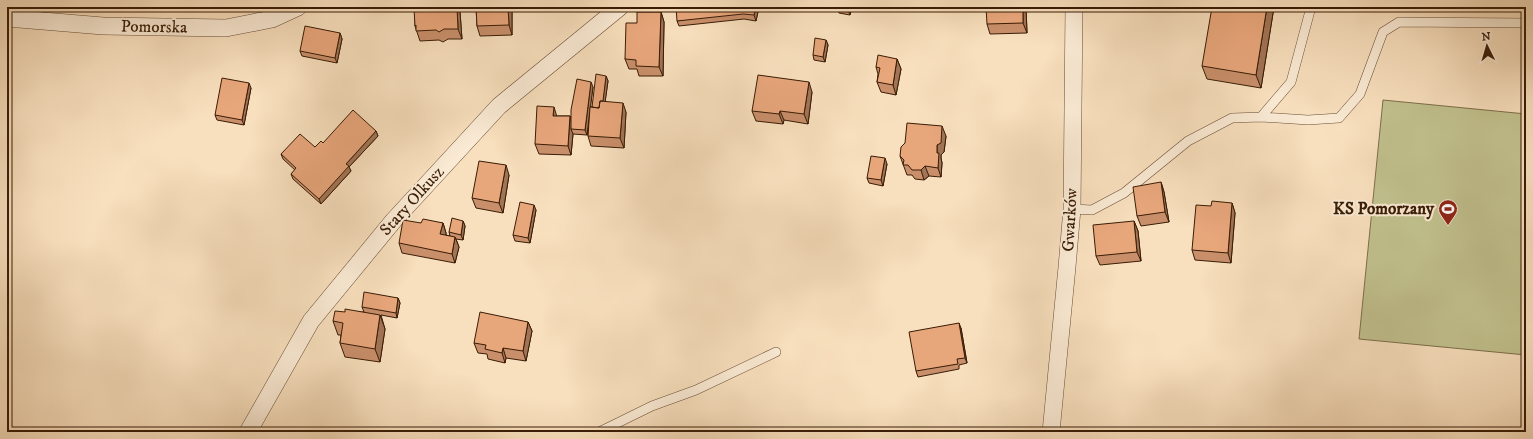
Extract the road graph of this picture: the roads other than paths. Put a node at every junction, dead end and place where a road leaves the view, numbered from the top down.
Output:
1 (298, 7) edge
2 (620, 7) edge
3 (1074, 7) edge
4 (1312, 7) edge
5 (7, 18) edge
6 (1526, 23) edge
7 (1261, 117) junction
8 (1072, 209) junction
9 (776, 352) dead end
10 (248, 432) edge
11 (599, 432) edge
12 (1051, 432) edge

1 - 5 street, Pomorska
2 - 10 street, Stary Olkusz
3 - 8 street, Gwarków
4 - 7 lane
6 - 7 lane
7 - 8 lane
8 - 12 street, Gwarków
9 - 11 lane

